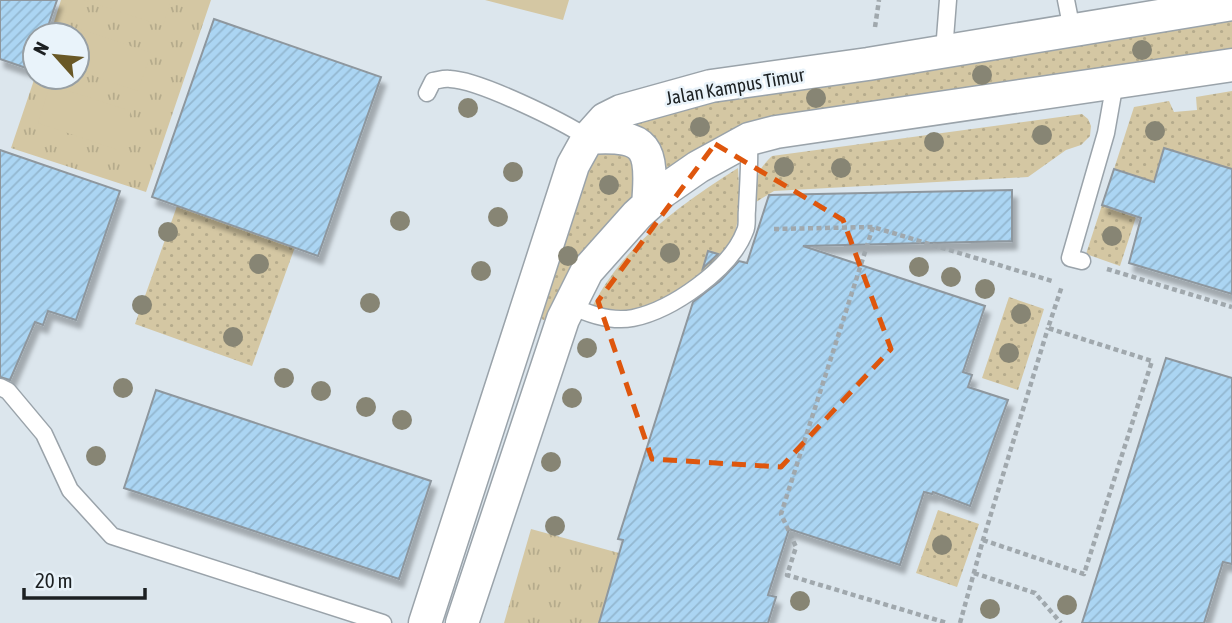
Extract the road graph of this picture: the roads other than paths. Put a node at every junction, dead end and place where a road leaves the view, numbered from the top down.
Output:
1 (948, 0) edge
2 (1232, 4) edge
3 (1069, 15) edge
4 (944, 51) junction
5 (1232, 65) edge
6 (1115, 82) junction
7 (427, 93) dead end
8 (588, 138) junction
9 (749, 139) junction
10 (648, 205) junction
11 (1082, 261) road end
12 (570, 305) junction
13 (0, 387) edge
14 (383, 623) edge
15 (425, 623) edge
16 (462, 623) edge

1 - 4 lane
2 - 3 street, Jalan Kampus Timur
3 - 4 street, Jalan Kampus Timur
4 - 8 street, Jalan Kampus Timur
5 - 6 street
6 - 9 street
6 - 11 lane
7 - 8 lane
8 - 10 street
8 - 15 street, Jalan Kampus Timur
9 - 10 street
9 - 12 lane
10 - 12 street
12 - 16 street
13 - 14 lane

